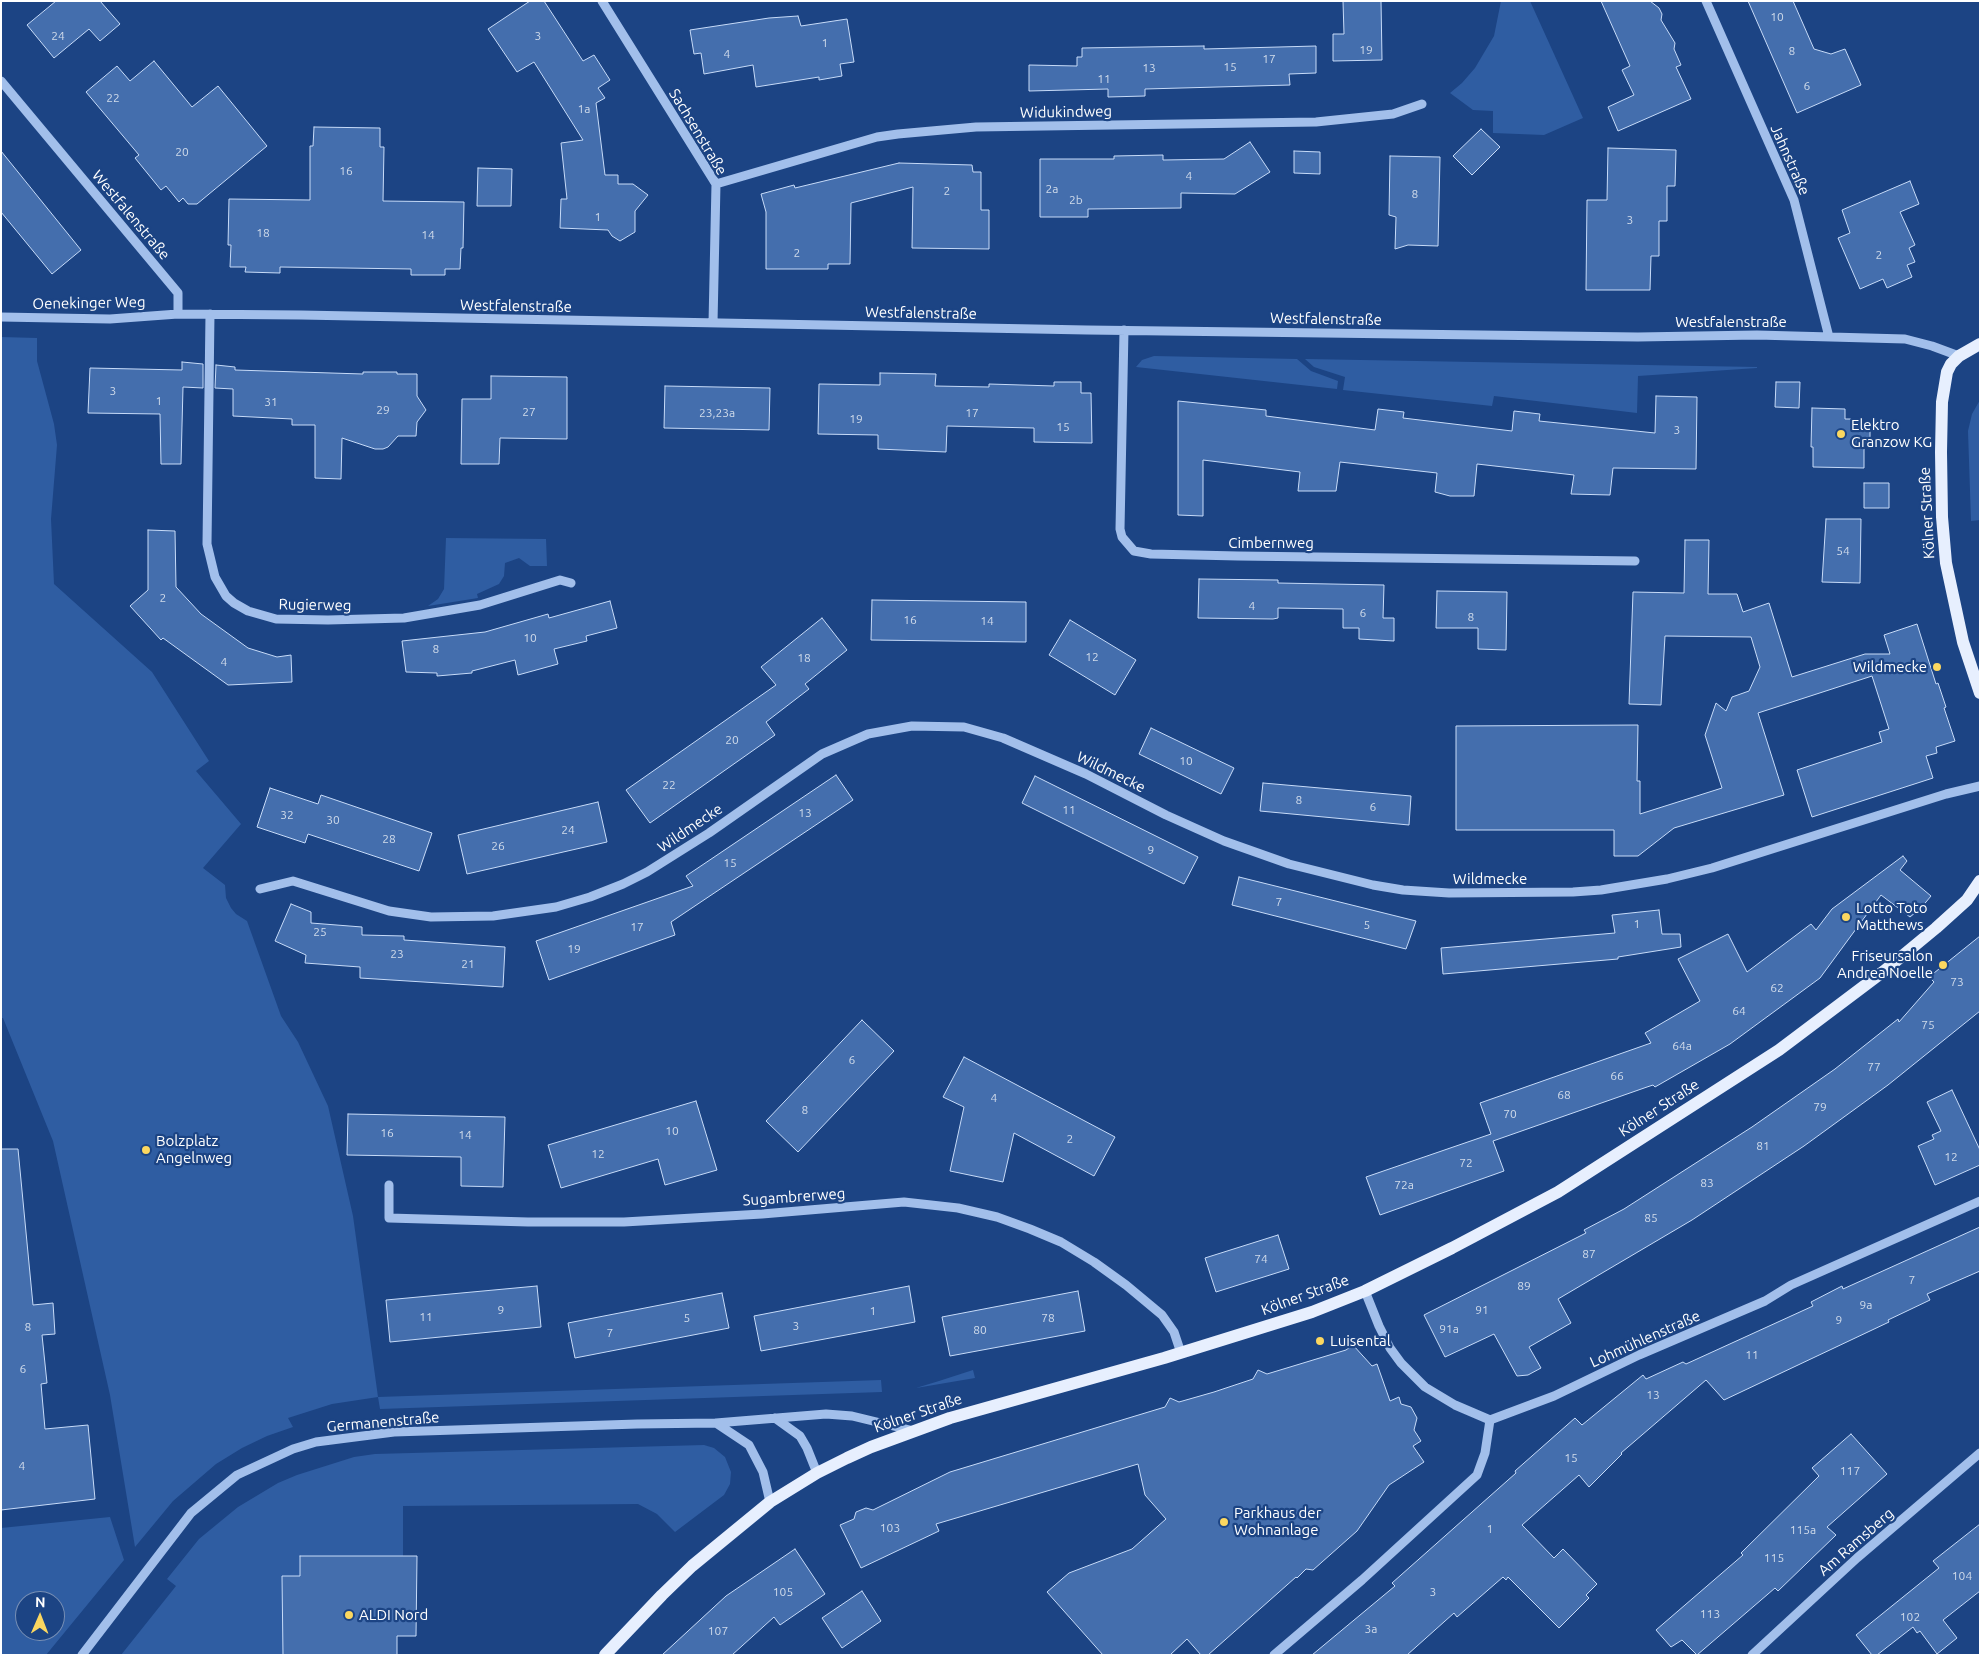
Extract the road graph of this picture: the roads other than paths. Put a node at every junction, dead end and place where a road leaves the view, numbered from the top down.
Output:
1 (602, 1) edge
2 (1706, 1) edge
3 (1, 80) edge
4 (1422, 104) dead end
5 (716, 184) junction
6 (178, 314) junction
7 (210, 314) junction
8 (1, 317) edge
9 (713, 323) junction
10 (1124, 330) junction
11 (1829, 337) junction
12 (1980, 344) edge
13 (1959, 356) junction
14 (1636, 561) dead end
15 (571, 584) dead end
16 (1980, 692) edge
17 (1980, 786) edge
18 (1980, 881) edge
19 (260, 888) dead end
20 (389, 1184) dead end
21 (1980, 1201) edge
22 (1365, 1291) junction
23 (1181, 1353) junction
24 (775, 1418) junction
25 (1490, 1420) junction
26 (716, 1423) junction
27 (914, 1431) junction
28 (1980, 1453) edge
29 (816, 1473) junction
30 (770, 1502) junction
31 (82, 1655) edge
32 (605, 1655) edge
33 (1274, 1655) edge
34 (1752, 1655) edge

1 - 5 street, Sachsenstraße
2 - 11 street, Jahnstraße
3 - 6 street, Westfalenstraße
4 - 5 street, Widukindweg
5 - 9 street, Sachsenstraße
6 - 7 street, Westfalenstraße
6 - 8 street, Oenekinger Weg
7 - 9 street, Westfalenstraße
7 - 15 street, Rugierweg
9 - 10 street, Westfalenstraße
10 - 11 street, Westfalenstraße
10 - 14 street, Cimbernweg
11 - 13 street, Westfalenstraße
12 - 13 main road, Kölner Straße
13 - 16 main road, Kölner Straße
17 - 19 street, Wildmecke
18 - 22 main road, Kölner Straße
20 - 23 street, Sugambrerweg
21 - 25 street, Lohmühlenstraße
22 - 23 main road, Kölner Straße
22 - 25 street
23 - 27 main road, Kölner Straße
24 - 26 street, Germanenstraße
24 - 27 street, Germanenstraße
24 - 29 street
25 - 33 street
26 - 30 street
26 - 31 street, Germanenstraße
27 - 29 main road, Kölner Straße
28 - 34 street, Am Ramsberg
29 - 30 main road, Kölner Straße
30 - 32 main road, Kölner Straße

